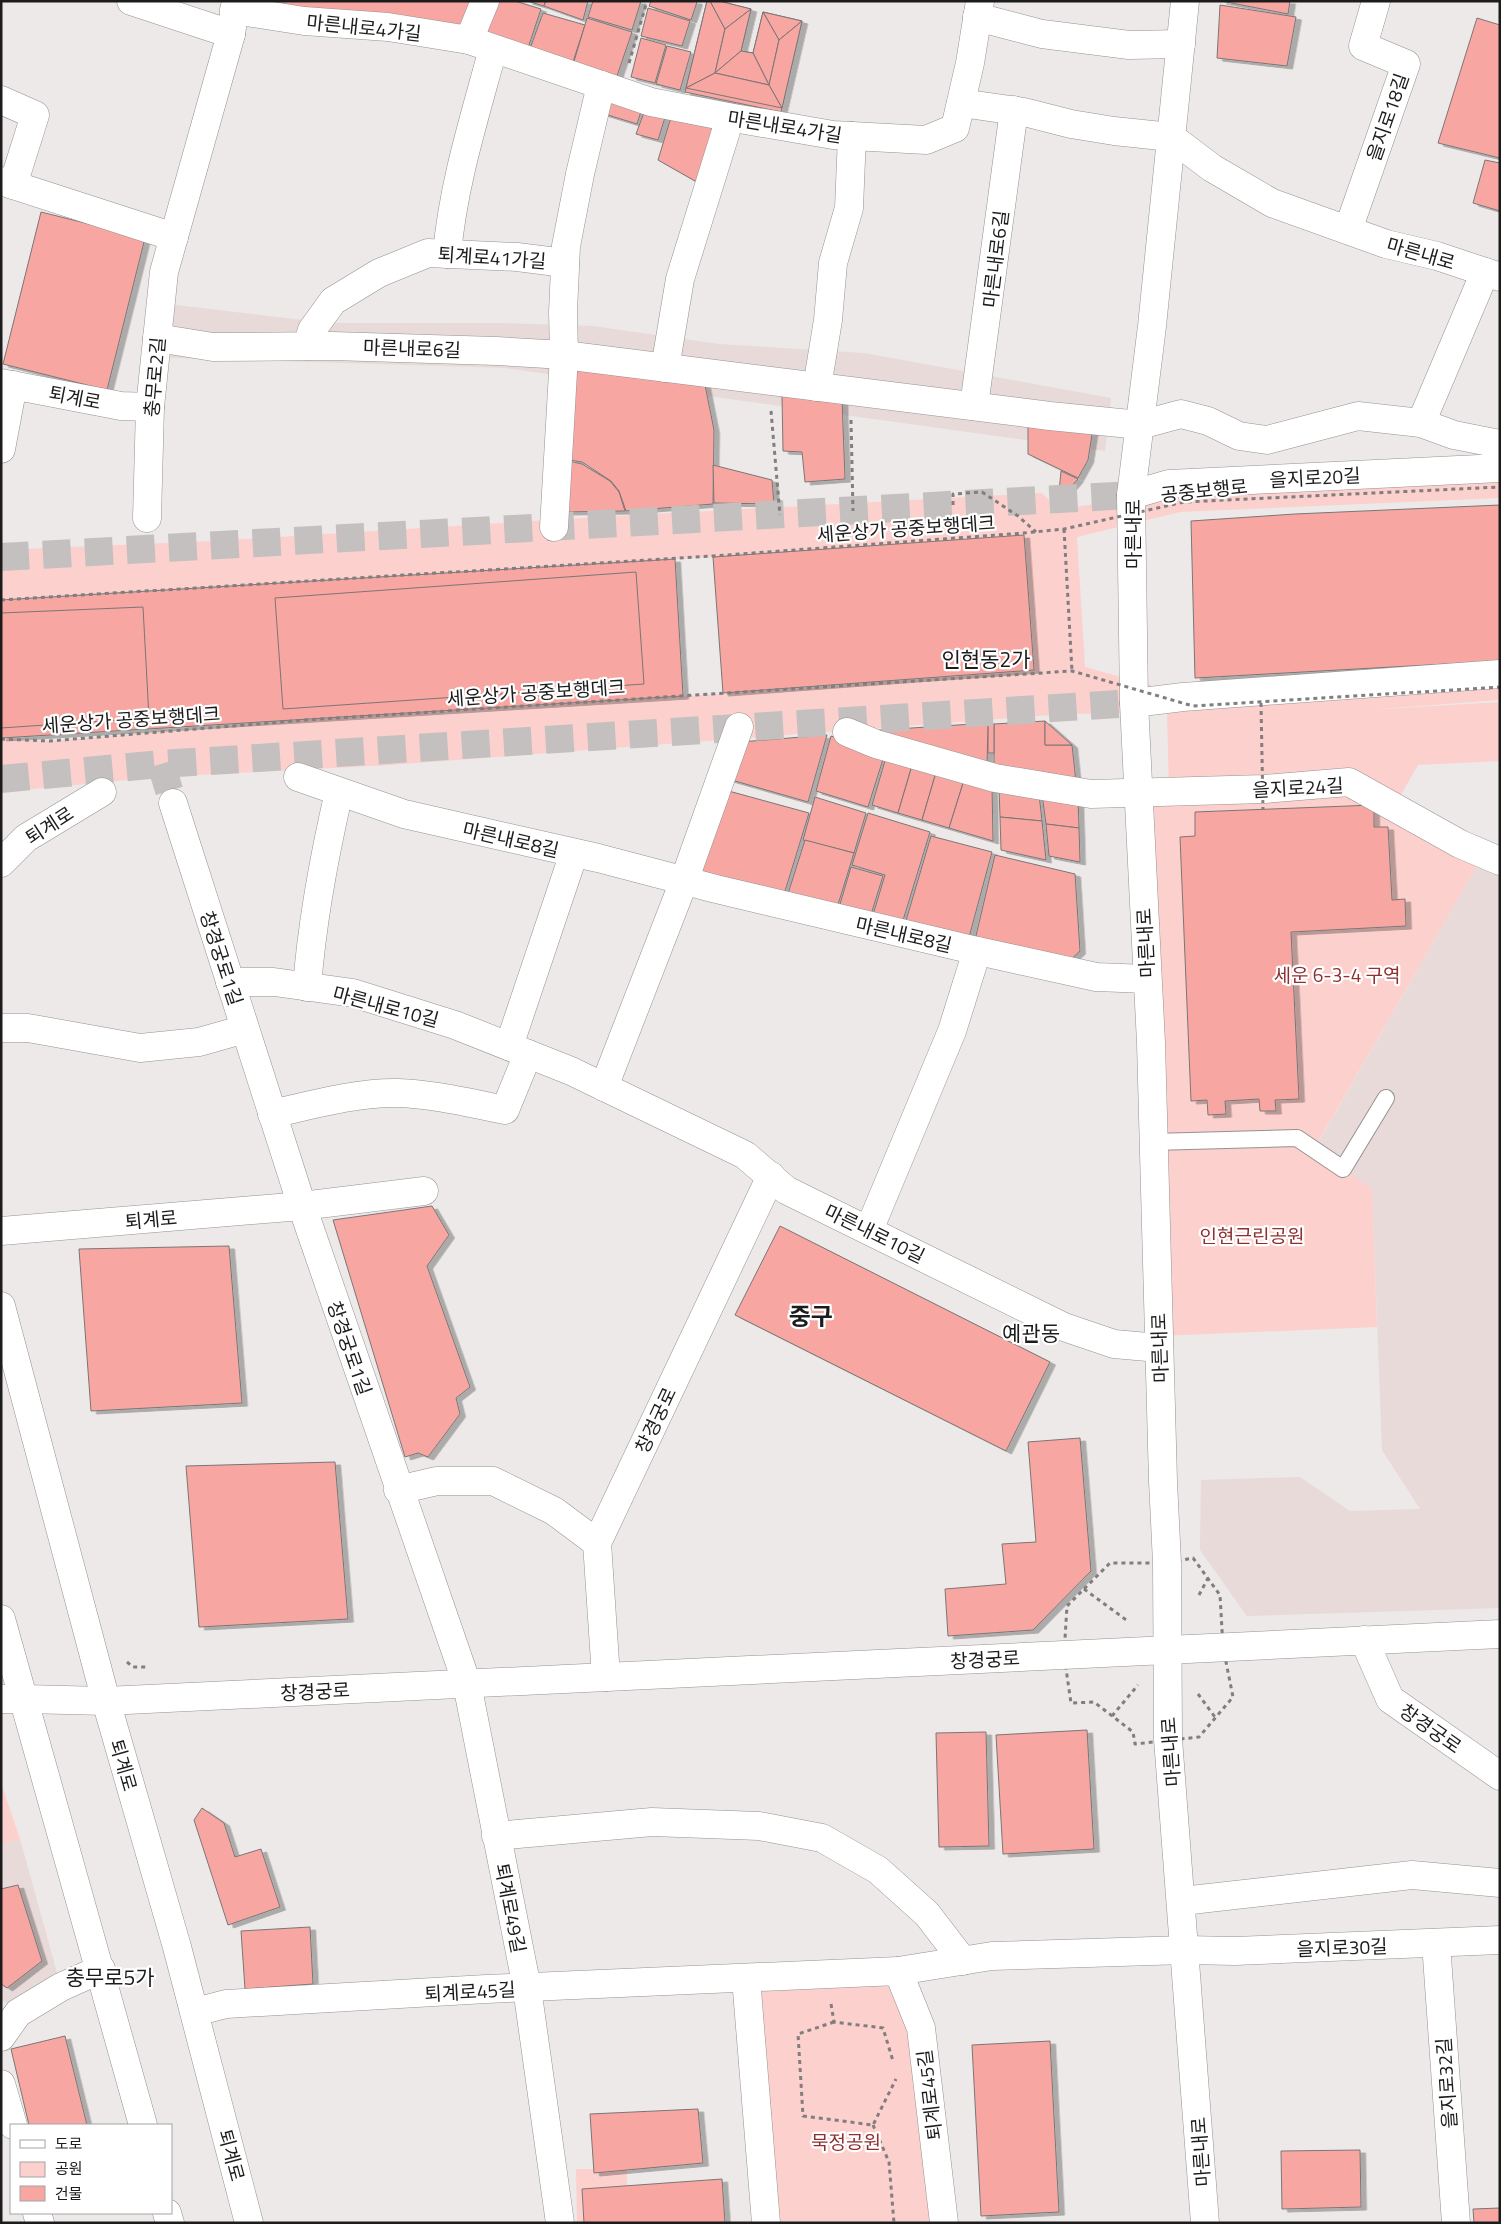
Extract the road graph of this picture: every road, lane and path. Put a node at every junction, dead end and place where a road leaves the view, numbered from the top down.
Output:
1 (131, 1) edge
2 (485, 1) edge
3 (647, 1) edge
4 (1185, 1) edge
5 (1376, 1) edge
6 (978, 9) edge
7 (233, 15) edge
8 (481, 44) junction
9 (1181, 44) junction
10 (611, 88) junction
11 (1, 100) edge
12 (961, 103) junction
13 (1014, 110) junction
14 (728, 118) junction
15 (852, 136) junction
16 (1171, 137) junction
17 (7, 183) edge
18 (1348, 230) junction
19 (174, 238) junction
20 (447, 254) junction
21 (565, 263) junction
22 (1493, 275) edge
23 (157, 338) junction
24 (307, 346) junction
25 (564, 355) junction
26 (665, 368) junction
27 (769, 381) junction
28 (7, 384) edge
29 (817, 387) junction
30 (850, 391) junction
31 (974, 406) junction
32 (150, 407) junction
33 (1421, 423) junction
34 (1140, 425) junction
35 (1500, 444) edge
36 (1, 449) edge
37 (1500, 468) edge
38 (1500, 487) edge
39 (1131, 495) junction
40 (953, 505) dead end
41 (853, 511) dead end
42 (780, 515) dead end
43 (147, 518) dead end
44 (554, 528) dead end
45 (1064, 529) junction
46 (1036, 532) junction
47 (1, 600) edge
48 (1072, 671) junction
49 (1500, 674) edge
50 (1500, 688) edge
51 (1134, 703) junction
52 (1262, 703) junction
53 (739, 726) dead end
54 (847, 732) dead end
55 (1, 739) edge
56 (298, 778) dead end
57 (102, 792) dead end
58 (339, 792) junction
59 (1137, 794) junction
60 (173, 802) tunnel mouth
61 (1263, 810) dead end
62 (574, 853) junction
63 (1500, 861) edge
64 (1, 863) edge
65 (684, 881) junction
66 (977, 951) junction
67 (1147, 979) junction
68 (230, 982) junction
69 (307, 987) junction
70 (1, 1028) edge
71 (245, 1029) junction
72 (518, 1050) junction
73 (604, 1087) junction
74 (1386, 1098) dead end
75 (272, 1114) junction
76 (1153, 1142) junction
77 (771, 1176) junction
78 (424, 1191) dead end
79 (302, 1206) junction
80 (869, 1230) junction
81 (1, 1231) edge
82 (1, 1306) edge
83 (1159, 1348) junction
84 (398, 1490) junction
85 (597, 1543) junction
86 (1, 1619) edge
87 (1500, 1634) edge
88 (1364, 1640) junction
89 (1167, 1650) junction
90 (606, 1677) junction
91 (467, 1684) junction
92 (13, 1699) edge
93 (106, 1701) junction
94 (1500, 1776) edge
95 (496, 1836) junction
96 (1500, 1883) edge
97 (1182, 1901) junction
98 (1500, 1940) edge
99 (1436, 1943) junction
100 (1185, 1950) junction
101 (963, 1960) junction
102 (101, 1969) junction
103 (898, 1971) junction
104 (826, 1974) junction
105 (746, 1978) junction
106 (527, 1988) junction
107 (10, 2006) edge
108 (195, 2012) junction
109 (834, 2022) junction
110 (1, 2037) edge
111 (895, 2069) dead end
112 (897, 2077) dead end
113 (1, 2084) edge
114 (13, 2124) edge
115 (143, 2124) edge
116 (873, 2125) junction
117 (250, 2223) edge
118 (560, 2223) edge
119 (766, 2223) edge
120 (894, 2223) edge
121 (944, 2223) edge
122 (1205, 2223) edge
123 (1456, 2223) edge

1 - 7 street, 마른내로4가길
2 - 8 street
3 - 10 path
4 - 9 street, 마른내로
5 - 18 street, 을지로18길
6 - 9 street
6 - 12 street, 마른내로4가길
7 - 8 street, 마른내로4가길
7 - 19 street, 충무로2길
8 - 10 street, 마른내로4가길
8 - 20 street
9 - 16 street, 마른내로
10 - 14 street, 마른내로4가길
10 - 21 street, 퇴계로41가길
11 - 17 street
12 - 13 street
12 - 15 street, 마른내로4가길
13 - 16 street
13 - 31 street, 마른내로6길
14 - 15 street, 마른내로4가길
14 - 26 street
15 - 29 street
16 - 18 street, 마른내로
16 - 34 street, 마른내로
17 - 19 street
18 - 22 street, 마른내로
19 - 23 street, 충무로2길
20 - 21 street, 퇴계로41가길
20 - 24 street, 퇴계로41가길
21 - 25 street, 퇴계로41가길
22 - 33 street, 마른내로
23 - 24 street, 마른내로6길
23 - 32 street, 충무로2길
24 - 25 street, 마른내로6길
25 - 26 street, 마른내로6길
25 - 44 street, 퇴계로41가길
26 - 27 street, 마른내로6길
27 - 29 street, 마른내로6길
27 - 42 path
28 - 32 street, 퇴계로
28 - 36 street
29 - 30 street, 마른내로6길
30 - 31 street, 마른내로6길
30 - 41 path
31 - 34 street, 마른내로6길
32 - 43 street, 충무로2길
33 - 34 street
33 - 35 street
34 - 39 street, 마른내로
37 - 39 street, 을지로20길
38 - 45 path, 공중보행로, bridge
39 - 51 street, 마른내로
40 - 46 path
45 - 46 path, 세운상가 공중보행데크, bridge
45 - 48 path
46 - 47 path, 세운상가 공중보행데크, bridge
48 - 52 path, bridge
48 - 55 path, 세운상가 공중보행데크, bridge
49 - 51 street
50 - 52 path, bridge
51 - 59 street, 마른내로
52 - 61 path, bridge
53 - 65 street
54 - 59 street
56 - 58 street, 마른내로8길
57 - 64 street, 퇴계로
58 - 62 street, 마른내로8길
58 - 69 street
59 - 63 street, 을지로24길
59 - 67 street, 마른내로
60 - 68 street, 창경궁로1길
62 - 65 street, 마른내로8길
62 - 72 street
65 - 66 street, 마른내로8길
65 - 73 street
66 - 67 street, 마른내로8길
66 - 80 street, 마른내로8길
67 - 76 street, 마른내로
68 - 69 street, 마른내로10길
68 - 71 street, 창경궁로1길
69 - 72 street, 마른내로10길
70 - 71 street
71 - 75 street, 창경궁로1길
72 - 73 street, 마른내로10길
72 - 75 street
73 - 77 street, 마른내로10길
74 - 76 lane
75 - 79 street, 창경궁로1길
76 - 83 street, 마른내로
77 - 80 street, 마른내로10길
77 - 85 street, 창경궁로
78 - 79 street
79 - 81 street, 퇴계로
79 - 84 street, 창경궁로1길
80 - 83 street, 마른내로10길
82 - 93 street, 퇴계로
83 - 89 street, 마른내로
84 - 85 street
84 - 91 street, 창경궁로1길
85 - 90 street, 창경궁로
86 - 92 street
87 - 88 street, 창경궁로
88 - 89 street, 창경궁로
88 - 94 street, 창경궁로
89 - 90 street, 창경궁로
89 - 97 street, 마른내로
90 - 91 street, 창경궁로
91 - 93 street, 창경궁로
91 - 95 street, 퇴계로49길
92 - 93 street, 창경궁로
92 - 102 street
93 - 108 street, 퇴계로
95 - 101 street
95 - 106 street, 퇴계로49길
96 - 97 street
97 - 100 street, 마른내로
98 - 99 street, 을지로30길
99 - 100 street, 을지로30길
99 - 123 street, 을지로32길
100 - 101 street, 퇴계로45길
100 - 122 street, 마른내로
101 - 103 street, 퇴계로45길
102 - 107 street
102 - 115 street
103 - 104 street, 퇴계로45길
103 - 121 street, 퇴계로45길
104 - 105 street, 퇴계로45길
104 - 109 path
105 - 106 street, 퇴계로45길
105 - 119 street
106 - 108 street, 퇴계로45길
106 - 118 street, 퇴계로49길
107 - 110 street
108 - 117 street, 퇴계로
109 - 111 path
109 - 116 path
112 - 116 path
113 - 114 street
116 - 120 path

